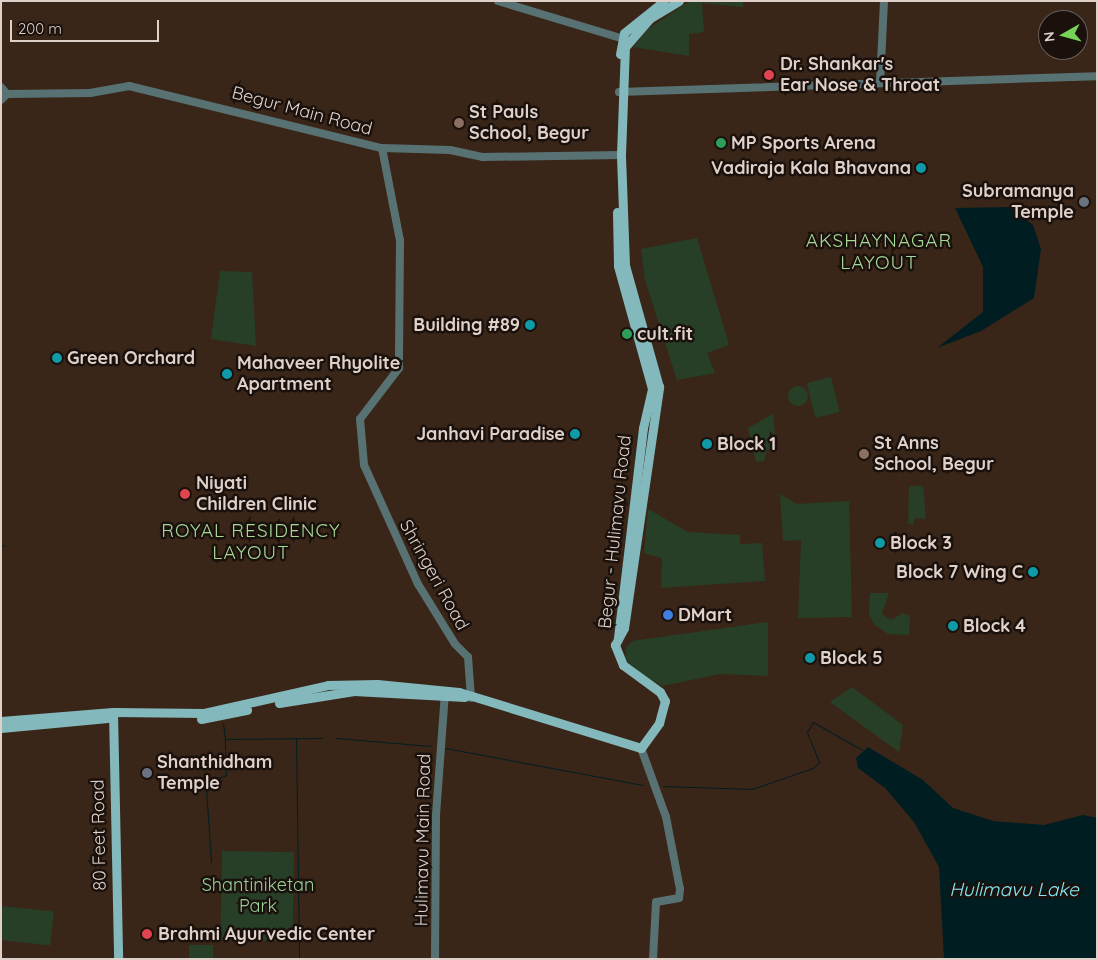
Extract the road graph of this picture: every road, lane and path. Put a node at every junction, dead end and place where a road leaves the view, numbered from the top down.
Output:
1 (498, 1) edge
2 (664, 1) edge
3 (680, 1) edge
4 (884, 1) edge
5 (624, 39) junction
6 (1097, 76) edge
7 (880, 83) junction
8 (1, 87) edge
9 (621, 92) junction
10 (4, 97) edge
11 (382, 148) junction
12 (618, 155) junction
13 (445, 694) junction
14 (468, 698) junction
15 (116, 715) junction
16 (1, 721) edge
17 (1, 728) edge
18 (641, 748) junction
19 (118, 959) edge
20 (435, 959) edge
21 (653, 959) edge

1 - 5 street
2 - 5 main road
3 - 5 main road
4 - 7 street
5 - 9 main road
6 - 7 street
7 - 9 street
8 - 10 street, Begur Main Road
9 - 12 main road, Begur - Hulimavu Road
9 - 12 main road, Begur - Hulimavu Road
10 - 11 street, Begur Main Road
11 - 12 street, Begur Main Road
11 - 14 street, Shringeri Road
12 - 18 main road, Begur - Hulimavu Road
13 - 14 main road
13 - 15 main road
13 - 20 street, Hulimavu Main Road
14 - 18 main road
15 - 16 main road
15 - 17 main road
15 - 19 main road, 80 Feet Road
18 - 21 street

